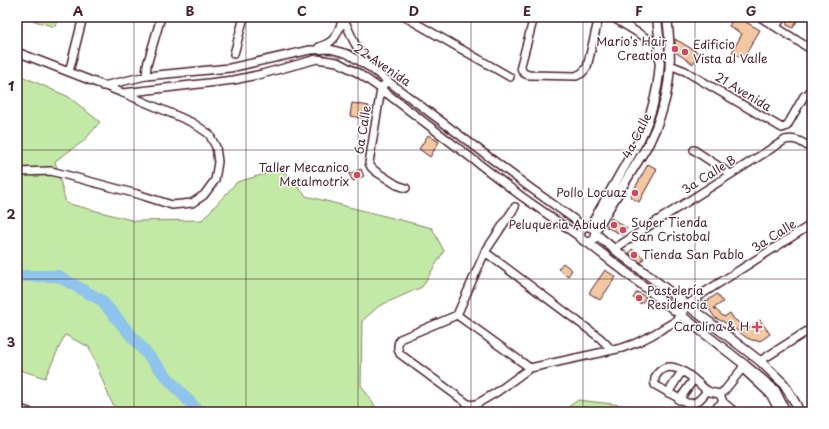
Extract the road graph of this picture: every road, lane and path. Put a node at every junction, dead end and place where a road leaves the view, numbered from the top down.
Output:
1 (83, 17) edge
2 (161, 17) edge
3 (244, 17) edge
4 (405, 17) edge
5 (534, 17) edge
6 (599, 17) edge
7 (612, 17) edge
8 (657, 17) edge
9 (667, 17) edge
10 (760, 17) edge
11 (782, 17) edge
12 (343, 18) edge
13 (776, 27) junction
14 (659, 41) junction
15 (310, 50) junction
16 (812, 50) edge
17 (17, 52) edge
18 (234, 54) dead end
19 (670, 65) junction
20 (369, 67) junction
21 (230, 68) junction
22 (69, 72) junction
23 (146, 76) junction
24 (510, 77) dead end
25 (234, 80) junction
26 (387, 80) junction
27 (103, 86) junction
28 (381, 90) junction
29 (122, 93) junction
30 (808, 93) edge
31 (812, 149) edge
32 (694, 150) dead end
33 (17, 172) edge
34 (730, 174) junction
35 (529, 187) junction
36 (406, 188) dead end
37 (521, 196) junction
38 (516, 207) dead end
39 (812, 224) edge
40 (591, 230) junction
41 (584, 240) junction
42 (614, 249) junction
43 (485, 252) junction
44 (687, 305) junction
45 (458, 315) junction
46 (681, 315) junction
47 (812, 328) edge
48 (612, 350) junction
49 (760, 361) junction
50 (744, 366) junction
51 (530, 368) junction
52 (682, 371) junction
53 (694, 379) junction
54 (707, 391) junction
55 (668, 393) junction
56 (720, 394) junction
57 (679, 400) junction
58 (723, 402) junction
59 (17, 408) edge
60 (776, 409) edge
61 (30, 412) edge
62 (718, 412) edge
63 (735, 412) edge
64 (786, 412) edge
65 (799, 412) edge

1 - 22 street
2 - 23 street
3 - 18 street
4 - 24 street
5 - 6 street
7 - 14 street
8 - 14 main road, 4a Calle
9 - 19 main road, 4a Calle
10 - 13 street
11 - 13 street
12 - 15 street
12 - 20 street
13 - 16 street
14 - 40 main road, 4a Calle
15 - 20 street, 22 Avenida
15 - 21 street, 22 Avenida
17 - 22 street
19 - 30 street, 21 Avenida
19 - 40 main road, 4a Calle
20 - 26 street, 22 Avenida
21 - 23 street, 22 Avenida
21 - 25 street
22 - 27 street
23 - 27 street, 22 Avenida
25 - 28 street, 22 Avenida
25 - 29 street, 22 Avenida
26 - 28 street, 6a Calle
26 - 35 street, 22 Avenida
27 - 29 street
28 - 36 street, 6a Calle
28 - 37 street, 22 Avenida
29 - 33 street
31 - 34 street, 3a Calle B
32 - 34 street
34 - 42 street, 3a Calle B
35 - 37 street
35 - 40 street, 22 Avenida
37 - 41 street, 22 Avenida
38 - 43 street
39 - 44 street, 3a Calle
40 - 41 main road
40 - 41 main road
40 - 42 main road
41 - 46 main road
42 - 44 main road
43 - 45 street
43 - 48 street
44 - 46 street
44 - 49 main road
45 - 51 street
45 - 51 street
46 - 48 street
46 - 50 main road
47 - 49 street
48 - 51 street
49 - 65 main road
50 - 56 street
50 - 60 main road
52 - 53 street
52 - 55 street
52 - 55 street
53 - 54 street
53 - 57 street
54 - 56 street
54 - 57 street
55 - 57 street
56 - 58 street
58 - 62 street
58 - 63 street
59 - 61 street
60 - 64 main road

